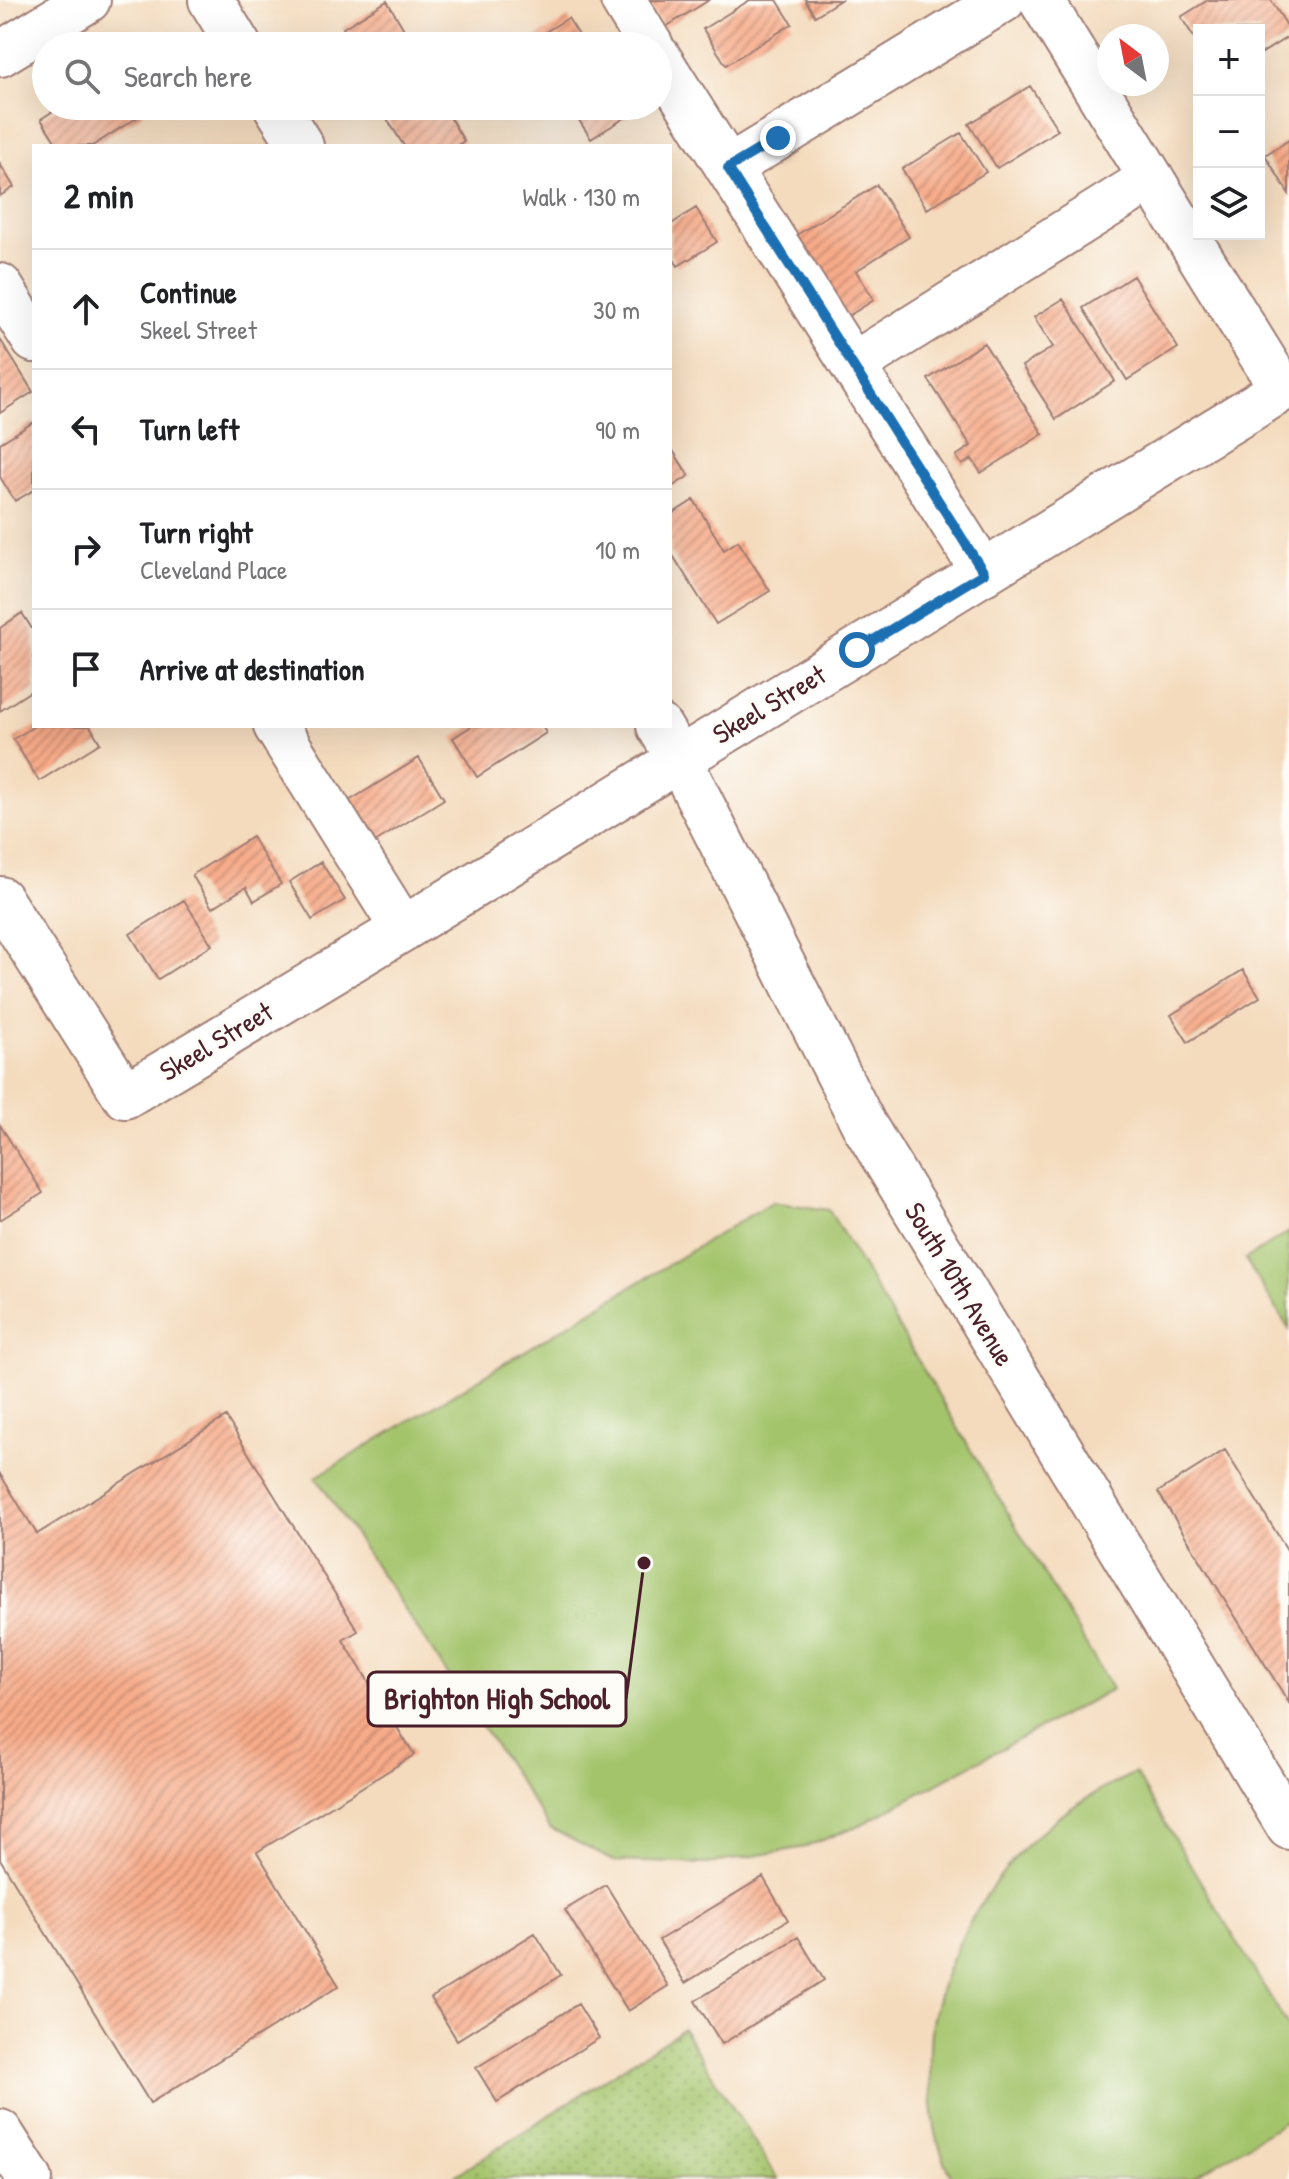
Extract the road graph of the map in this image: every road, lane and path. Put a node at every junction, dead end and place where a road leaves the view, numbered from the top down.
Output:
1 (88, 0) edge
2 (211, 0) edge
3 (623, 0) edge
4 (1003, 0) edge
5 (1041, 0) edge
6 (36, 32) edge
7 (230, 32) edge
8 (642, 32) edge
9 (32, 34) edge
10 (0, 54) edge
11 (672, 79) edge
12 (285, 120) edge
13 (300, 144) edge
14 (728, 168) junction
15 (1150, 179) junction
16 (0, 286) edge
17 (32, 337) edge
18 (853, 365) junction
19 (1286, 387) edge
20 (984, 573) junction
21 (277, 728) edge
22 (669, 742) edge
23 (0, 899) edge
24 (403, 929) junction
25 (1289, 1827) edge
26 (0, 2132) edge
27 (30, 2179) edge

1 - 6 street
2 - 7 street
3 - 8 street
4 - 14 street
5 - 15 street
9 - 10 street
11 - 14 street
12 - 13 street
14 - 18 street
15 - 18 street
15 - 19 street
16 - 17 street
18 - 20 street
19 - 20 street, Skeel Street
20 - 22 street, Skeel Street
21 - 24 street
22 - 24 street, Skeel Street
22 - 25 street, South 10th Avenue
23 - 24 street, Skeel Street
26 - 27 street

